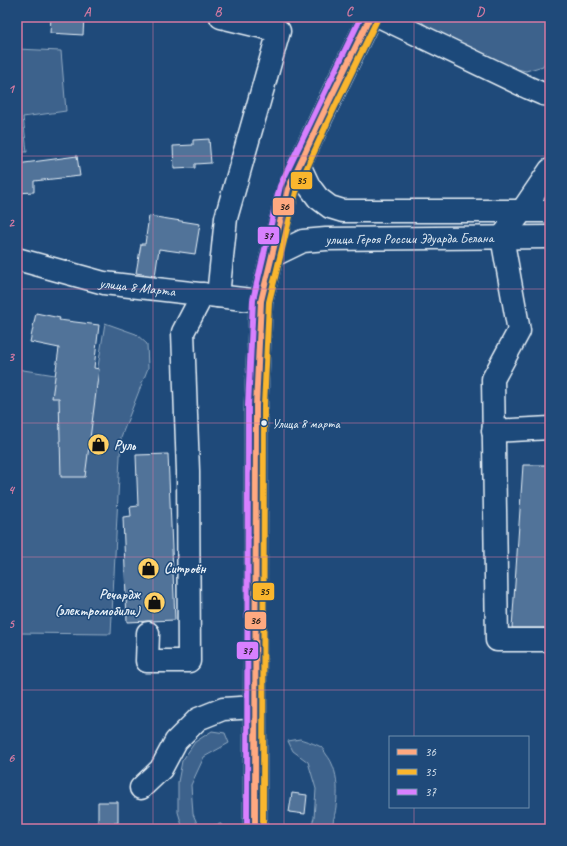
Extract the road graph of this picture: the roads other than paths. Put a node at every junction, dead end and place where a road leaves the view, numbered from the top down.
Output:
1 (221, 17) edge
2 (370, 17) edge
3 (381, 17) edge
4 (550, 95) edge
5 (299, 165) junction
6 (550, 170) edge
7 (522, 211) junction
8 (550, 211) edge
9 (502, 237) junction
10 (550, 237) edge
11 (272, 256) junction
12 (17, 259) edge
13 (210, 295) junction
14 (261, 300) junction
15 (550, 428) edge
16 (493, 431) junction
17 (148, 633) dead end
18 (550, 640) edge
19 (255, 707) junction
20 (141, 788) dead end
21 (255, 829) edge

1 - 13 main road
2 - 5 main road
3 - 4 main road
5 - 7 main road, улица Героя России Эдуарда Белана
5 - 11 main road
6 - 7 main road
7 - 8 main road, улица Героя России Эдуарда Белана
7 - 9 main road
9 - 10 main road, улица Героя России Эдуарда Белана
9 - 11 main road, улица Героя России Эдуарда Белана
9 - 16 main road
11 - 14 main road
12 - 13 main road, улица 8 Марта
13 - 14 main road, улица 8 Марта
13 - 17 main road
14 - 19 main road
15 - 16 main road
16 - 18 main road
19 - 20 main road
19 - 21 main road

